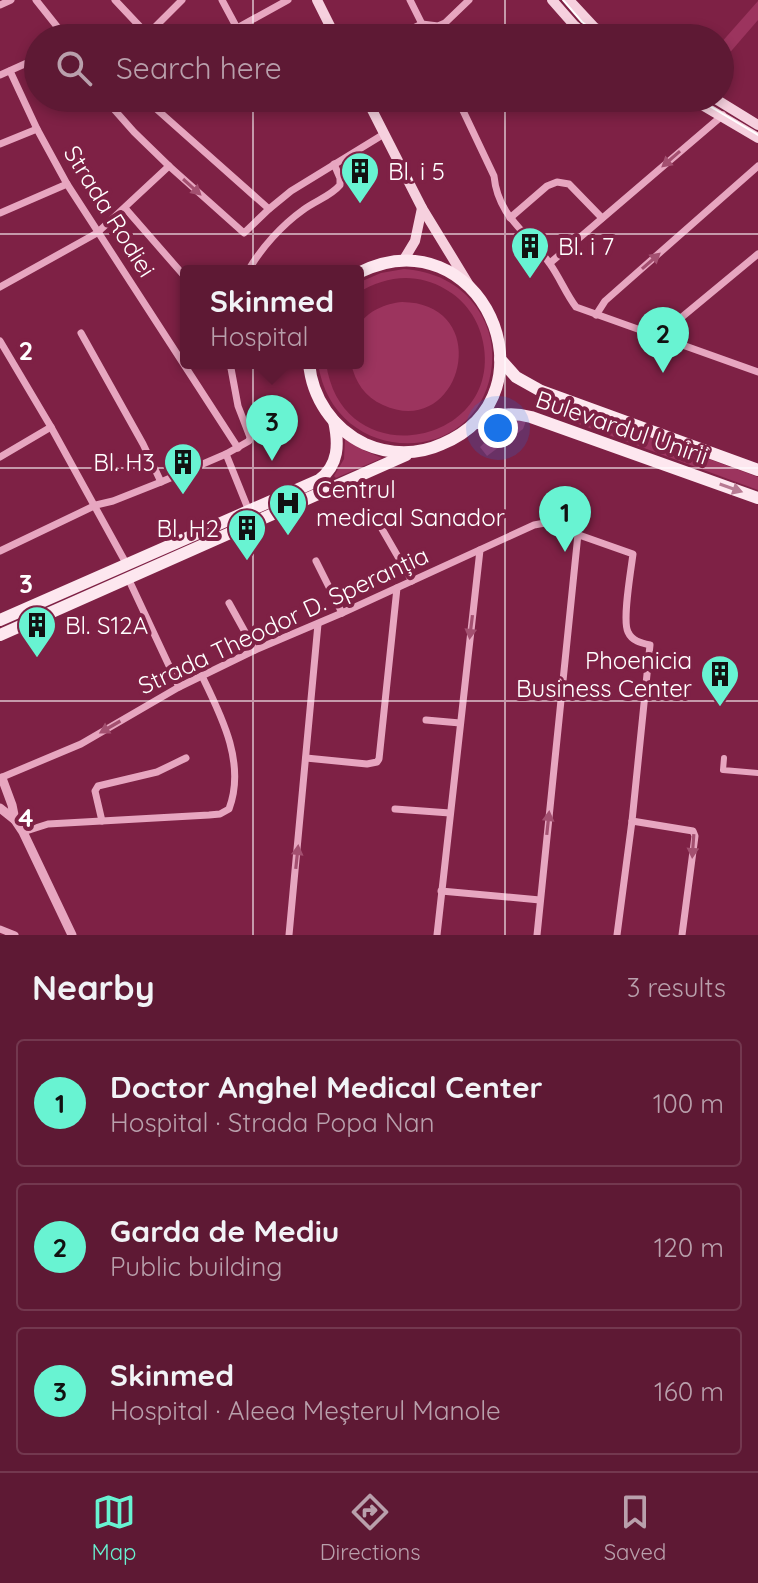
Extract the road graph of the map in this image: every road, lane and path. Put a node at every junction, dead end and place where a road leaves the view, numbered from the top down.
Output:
1 (11, 0) edge
2 (36, 0) edge
3 (115, 0) edge
4 (222, 0) edge
5 (288, 0) edge
6 (317, 0) edge
7 (410, 0) edge
8 (469, 0) edge
9 (552, 0) edge
10 (569, 0) edge
11 (177, 2) edge
12 (0, 5) edge
13 (54, 24) edge
14 (138, 24) edge
15 (157, 24) edge
16 (235, 24) edge
17 (244, 24) edge
18 (329, 24) edge
19 (422, 24) edge
20 (443, 24) edge
21 (573, 24) edge
22 (591, 24) edge
23 (24, 64) edge
24 (10, 71) junction
25 (0, 75) edge
26 (24, 101) edge
27 (734, 110) edge
28 (29, 112) edge
29 (116, 112) edge
30 (161, 112) edge
31 (373, 112) edge
32 (464, 112) edge
33 (714, 112) edge
34 (726, 112) edge
35 (721, 116) junction
36 (758, 125) edge
37 (37, 129) junction
38 (384, 134) junction
39 (758, 138) edge
40 (0, 144) edge
41 (334, 164) junction
42 (169, 166) junction
43 (758, 166) edge
44 (67, 184) junction
45 (125, 208) junction
46 (422, 208) junction
47 (269, 209) junction
48 (0, 213) edge
49 (510, 218) junction
50 (602, 218) junction
51 (97, 233) junction
52 (758, 254) edge
53 (403, 261) junction
54 (550, 263) junction
55 (252, 265) edge
56 (364, 270) edge
57 (180, 271) edge
58 (0, 287) edge
59 (470, 287) junction
60 (596, 315) junction
61 (81, 333) dead end
62 (659, 336) junction
63 (0, 341) edge
64 (500, 359) junction
65 (180, 360) edge
66 (186, 369) edge
67 (231, 369) edge
68 (310, 369) edge
69 (758, 372) edge
70 (334, 421) junction
71 (471, 426) junction
72 (51, 427) junction
73 (238, 448) junction
74 (412, 452) junction
75 (226, 454) junction
76 (0, 457) edge
77 (758, 470) edge
78 (161, 482) junction
79 (758, 498) edge
80 (96, 505) junction
81 (249, 512) junction
82 (382, 529) dead end
83 (578, 534) junction
84 (480, 550) junction
85 (0, 551) edge
86 (316, 561) dead end
87 (127, 572) junction
88 (412, 581) junction
89 (397, 588) junction
90 (229, 603) dead end
91 (342, 613) junction
92 (0, 620) edge
93 (318, 624) junction
94 (0, 635) edge
95 (255, 650) junction
96 (202, 676) junction
97 (179, 687) junction
98 (426, 720) dead end
99 (460, 723) junction
100 (186, 758) dead end
101 (306, 758) junction
102 (724, 758) dead end
103 (758, 773) edge
104 (1, 778) edge
105 (0, 808) edge
106 (395, 809) dead end
107 (450, 813) junction
108 (15, 820) junction
109 (102, 821) junction
110 (632, 821) junction
111 (23, 832) junction
112 (441, 891) junction
113 (540, 900) junction
114 (0, 929) edge
115 (15, 935) edge
116 (72, 935) edge
117 (289, 935) edge
118 (437, 935) edge
119 (537, 935) edge
120 (617, 935) edge
121 (682, 935) edge

1 - 12 street
2 - 13 street
3 - 14 street
4 - 16 street
5 - 17 street
6 - 18 main road
7 - 19 street
8 - 20 street
9 - 21 main road
10 - 22 main road
11 - 15 street
23 - 24 street
24 - 25 street
24 - 26 street, Strada Rodiei
27 - 36 main road
28 - 37 street, Strada Rodiei
29 - 42 street
30 - 47 street
31 - 38 main road
32 - 49 street
33 - 35 main road
34 - 35 street
35 - 39 main road
35 -> 50 street
37 - 40 street
37 - 44 street, Strada Rodiei
38 - 41 street
38 - 46 main road
41 - 47 street
41 - 55 street
42 - 45 street
42 -> 47 street
60 -> 43 street
44 - 48 street
44 - 51 street, Strada Rodiei
45 - 51 street
45 - 57 street
46 - 53 main road
46 - 59 main road
49 - 50 street
49 - 54 street
50 - 54 street
51 - 58 street
51 - 65 street, Strada Rodiei
52 - 62 street
53 - 56 main road
53 - 59 main road
54 - 60 street
59 - 64 main road
60 - 62 street
61 - 78 street
62 - 69 street
63 - 72 street
64 - 71 main road
64 - 77 main road, Bulevardul Unirii
66 - 73 street, Strada Rodiei
67 - 73 street
68 - 70 main road
70 - 74 main road
70 - 81 main road
71 - 74 main road
71 -> 79 main road, Bulevardul Unirii
72 - 76 street
72 - 80 street
73 - 75 street
74 - 87 main road
75 - 78 street
75 - 81 street
78 - 80 street
80 - 85 street
80 - 87 street
81 - 87 main road
82 - 88 street
83 - 84 street, Strada Theodor D. Speranția
83 - 110 street, Strada Theodor D. Speranția
113 -> 83 street
84 - 88 street, Strada Theodor D. Speranția
84 -> 99 street
86 - 91 street
87 - 92 main road
87 - 94 main road
87 - 97 street
88 - 89 street, Strada Theodor D. Speranția
89 - 91 street, Strada Theodor D. Speranția
89 - 101 street
90 - 95 street
91 - 93 street, Strada Theodor D. Speranția
93 - 95 street, Strada Theodor D. Speranția
93 - 101 street
95 - 96 street, Strada Theodor D. Speranția
96 - 97 street, Strada Theodor D. Speranția
96 - 109 street
97 -> 104 street, Strada Theodor D. Speranția
98 - 99 street
99 - 107 street
100 - 109 street
117 -> 101 street
102 - 103 street
104 - 108 street
105 - 108 street
106 - 107 street
107 - 112 street
108 - 111 street
109 - 111 street
110 - 120 street
110 -> 121 street
111 - 116 street
112 - 113 street
112 - 118 street
113 - 119 street
114 - 115 street

